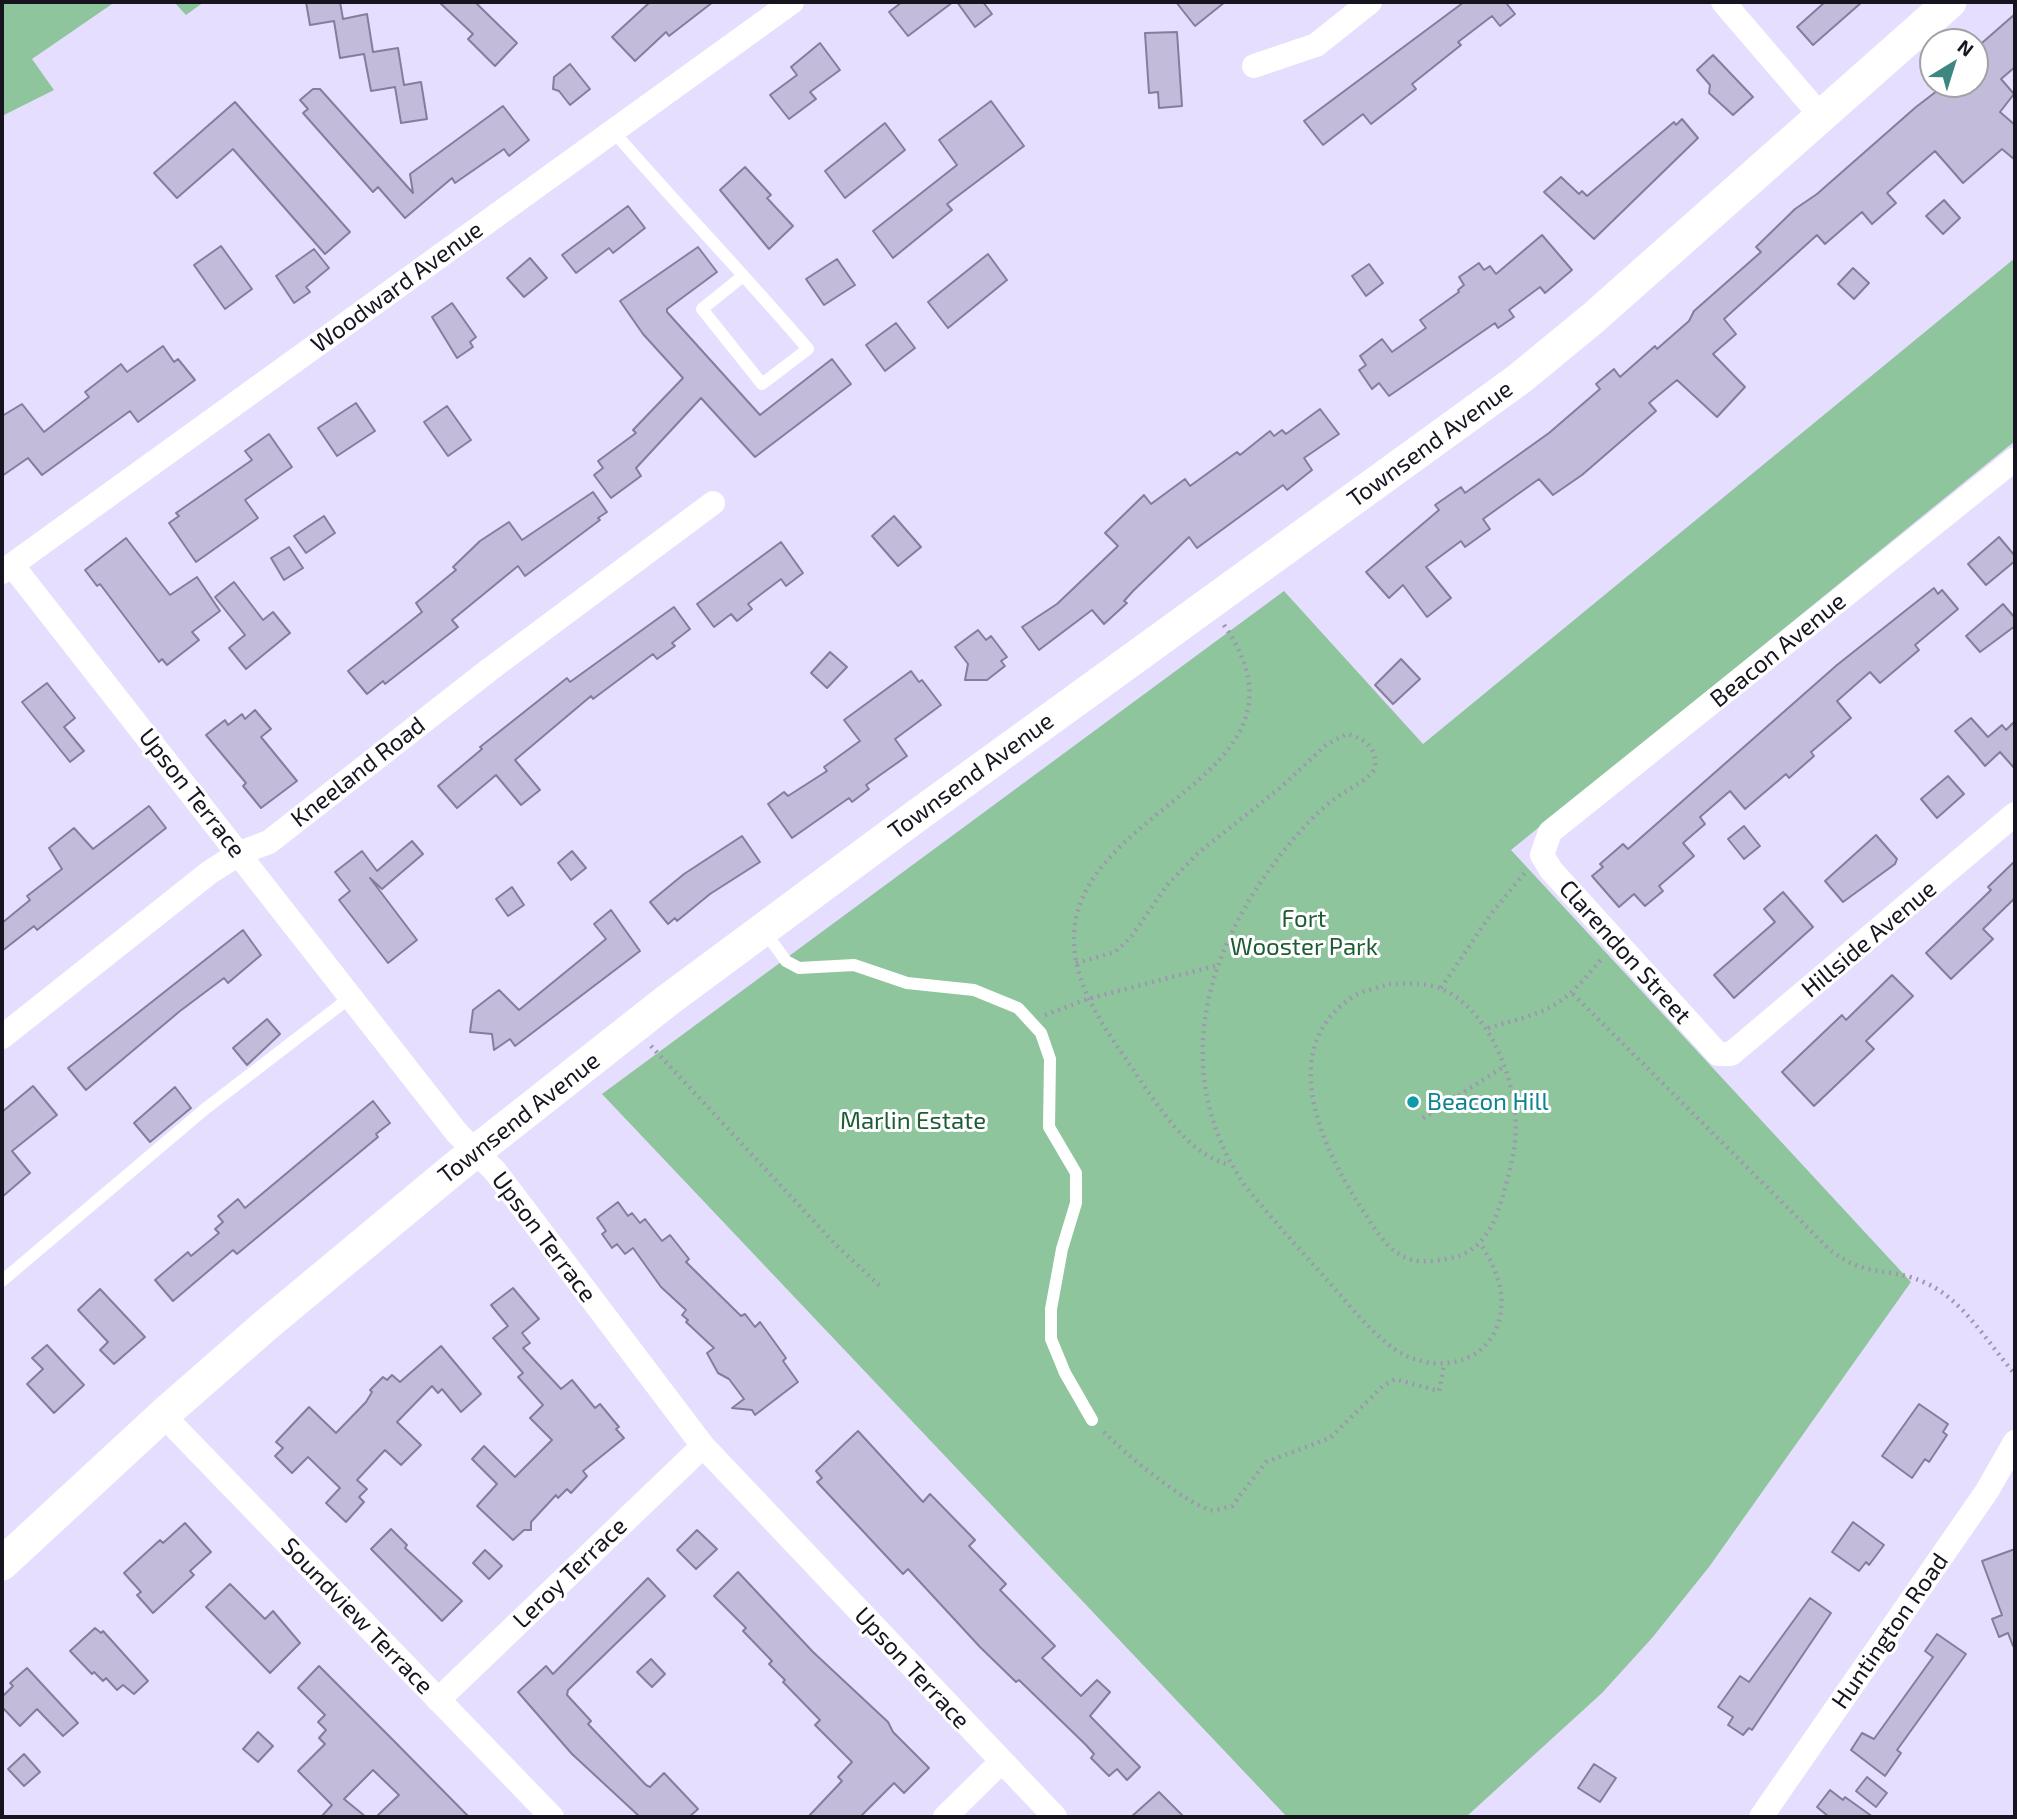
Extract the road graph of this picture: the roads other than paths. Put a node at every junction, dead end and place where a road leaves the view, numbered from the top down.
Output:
1 (792, 2) edge
2 (1370, 2) edge
3 (1723, 2) edge
4 (1950, 2) edge
5 (1254, 66) dead end
6 (1821, 116) junction
7 (614, 131) junction
8 (743, 276) junction
9 (2015, 459) edge
10 (713, 503) dead end
11 (7, 569) edge
12 (2015, 814) edge
13 (1543, 850) joint
14 (240, 853) junction
15 (762, 929) junction
16 (352, 996) junction
17 (2, 1037) edge
18 (1718, 1054) joint
19 (476, 1152) junction
20 (2, 1281) edge
21 (163, 1415) junction
22 (1092, 1420) road end
23 (2015, 1442) edge
24 (703, 1446) junction
25 (2, 1564) edge
26 (438, 1700) junction
27 (1000, 1763) junction
28 (552, 1817) edge
29 (945, 1817) edge
30 (1055, 1817) edge
31 (1761, 1817) edge

1 - 7 street, Woodward Avenue
2 - 5 street
3 - 6 street
4 - 6 main road, Townsend Avenue
6 - 15 main road, Townsend Avenue
7 - 8 lane
7 - 11 street, Woodward Avenue
8 - 8 lane
9 - 13 street, Beacon Avenue
10 - 14 street, Kneeland Road
11 - 14 street, Upson Terrace
12 - 18 street, Hillside Avenue
13 - 18 street, Clarendon Street
14 - 16 street, Upson Terrace
14 - 17 street, Kneeland Road
15 - 19 main road, Townsend Avenue
15 - 22 lane
16 - 19 street, Upson Terrace
16 - 20 lane
19 - 21 main road, Townsend Avenue
19 - 24 street, Upson Terrace
21 - 25 main road, Townsend Avenue
21 - 26 street, Soundview Terrace
23 - 31 street, Huntington Road
24 - 26 street, Leroy Terrace
24 - 27 street, Upson Terrace
26 - 28 street, Soundview Terrace
27 - 29 street
27 - 30 street, Upson Terrace

